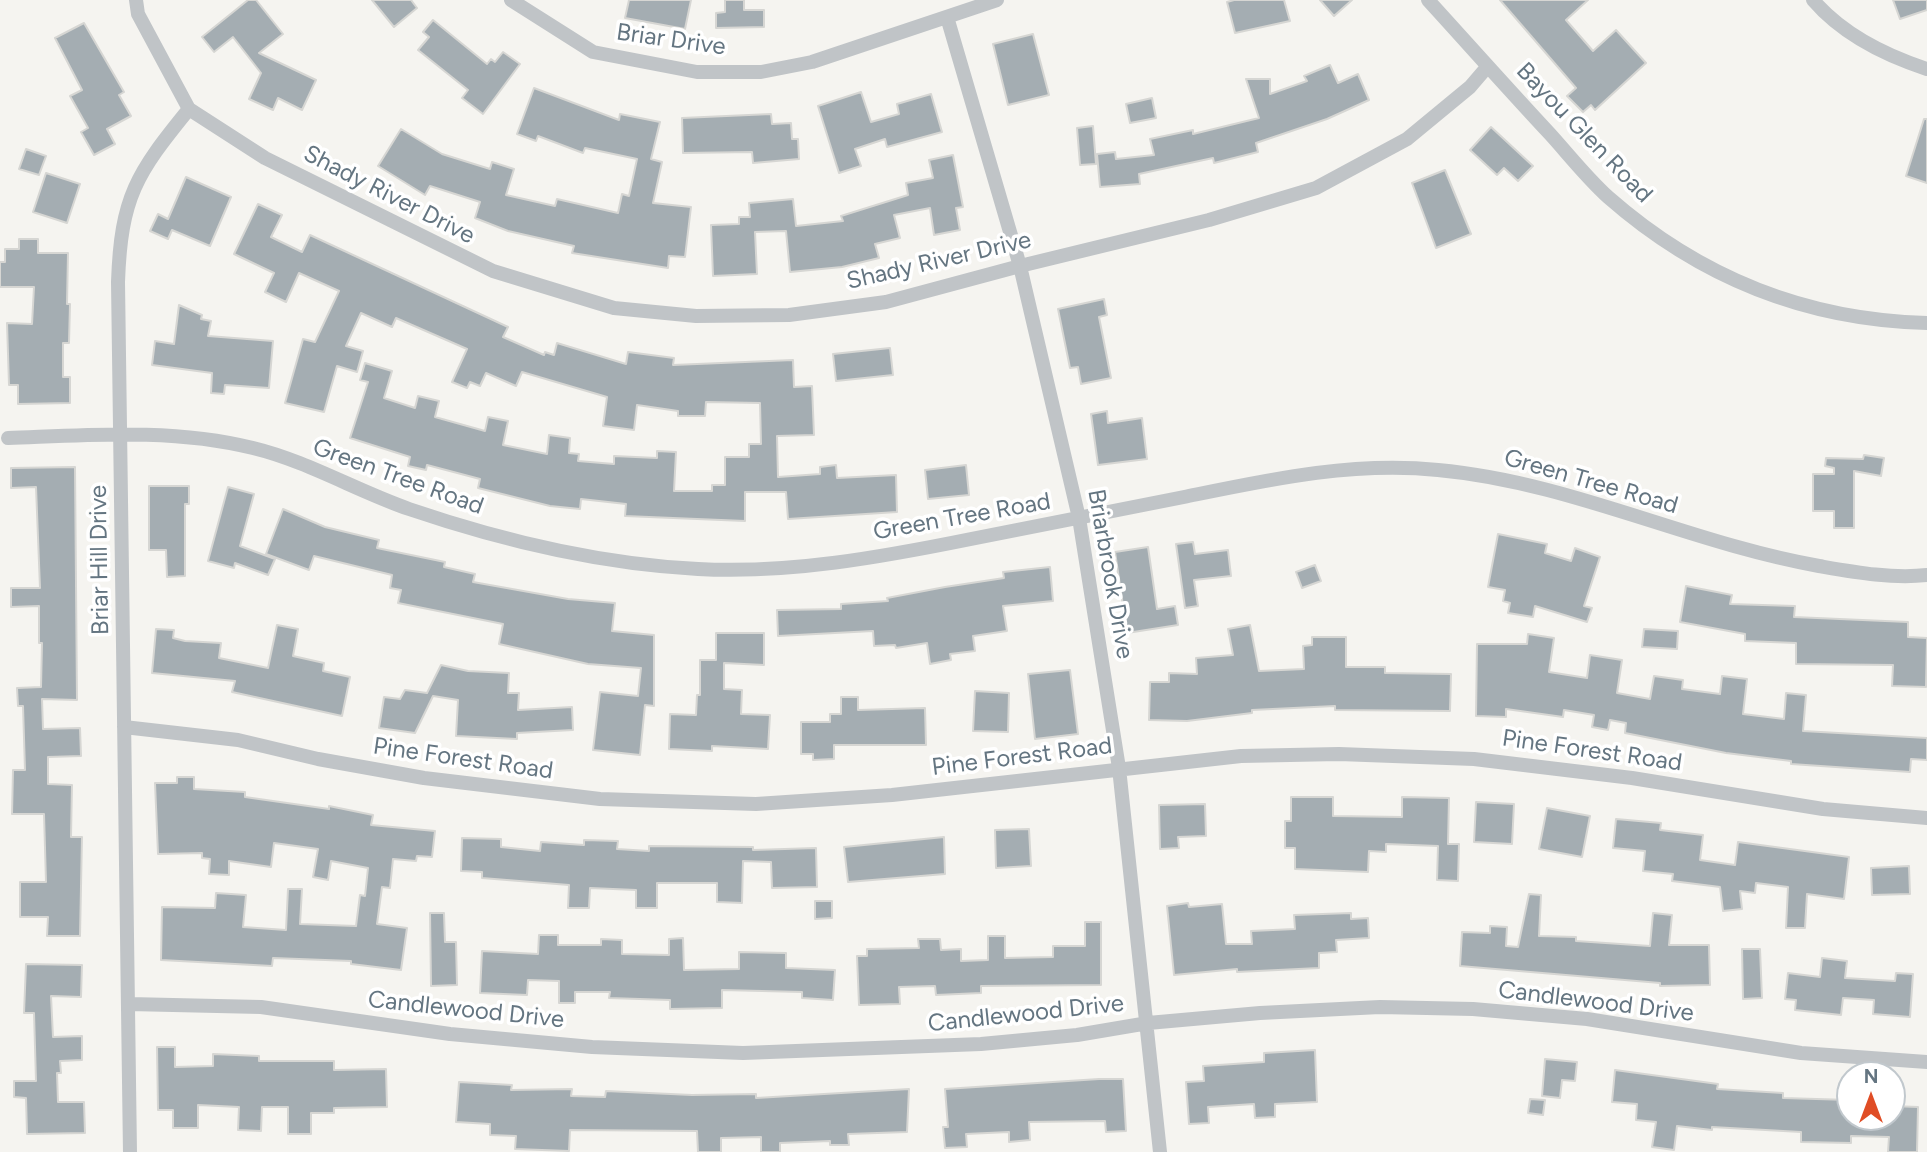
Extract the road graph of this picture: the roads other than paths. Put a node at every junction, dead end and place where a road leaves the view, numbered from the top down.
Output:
1 (135, 0) edge
2 (510, 0) edge
3 (997, 0) edge
4 (1428, 0) edge
5 (1813, 0) edge
6 (947, 17) junction
7 (1488, 66) junction
8 (1927, 69) edge
9 (189, 109) junction
10 (1020, 266) junction
11 (1927, 323) edge
12 (121, 434) junction
13 (8, 438) dead end
14 (1079, 518) junction
15 (1927, 575) edge
16 (124, 727) junction
17 (1119, 768) junction
18 (1927, 818) edge
19 (129, 1004) junction
20 (1148, 1023) junction
21 (1927, 1062) edge
22 (130, 1152) edge
23 (1160, 1152) edge

1 - 9 street
2 - 6 street, Briar Drive
3 - 6 street, Briar Drive
4 - 7 street, Bayou Glen Road
5 - 8 street
6 - 10 street, Briarbrook Drive
7 - 10 street, Shady River Drive
7 - 11 street, Bayou Glen Road
9 - 10 street, Shady River Drive
9 - 12 street, Briar Hill Drive
10 - 14 street, Briarbrook Drive
12 - 13 street, Green Tree Road
12 - 14 street, Green Tree Road
12 - 16 street, Briar Hill Drive
14 - 15 street, Green Tree Road
14 - 17 street, Briarbrook Drive
16 - 17 street, Pine Forest Road
16 - 19 street, Briar Hill Drive
17 - 18 street, Pine Forest Road
17 - 20 street, Briarbrook Drive
19 - 20 street, Candlewood Drive
19 - 22 street, Briar Hill Drive
20 - 21 street, Candlewood Drive
20 - 23 street, Briarbrook Drive

